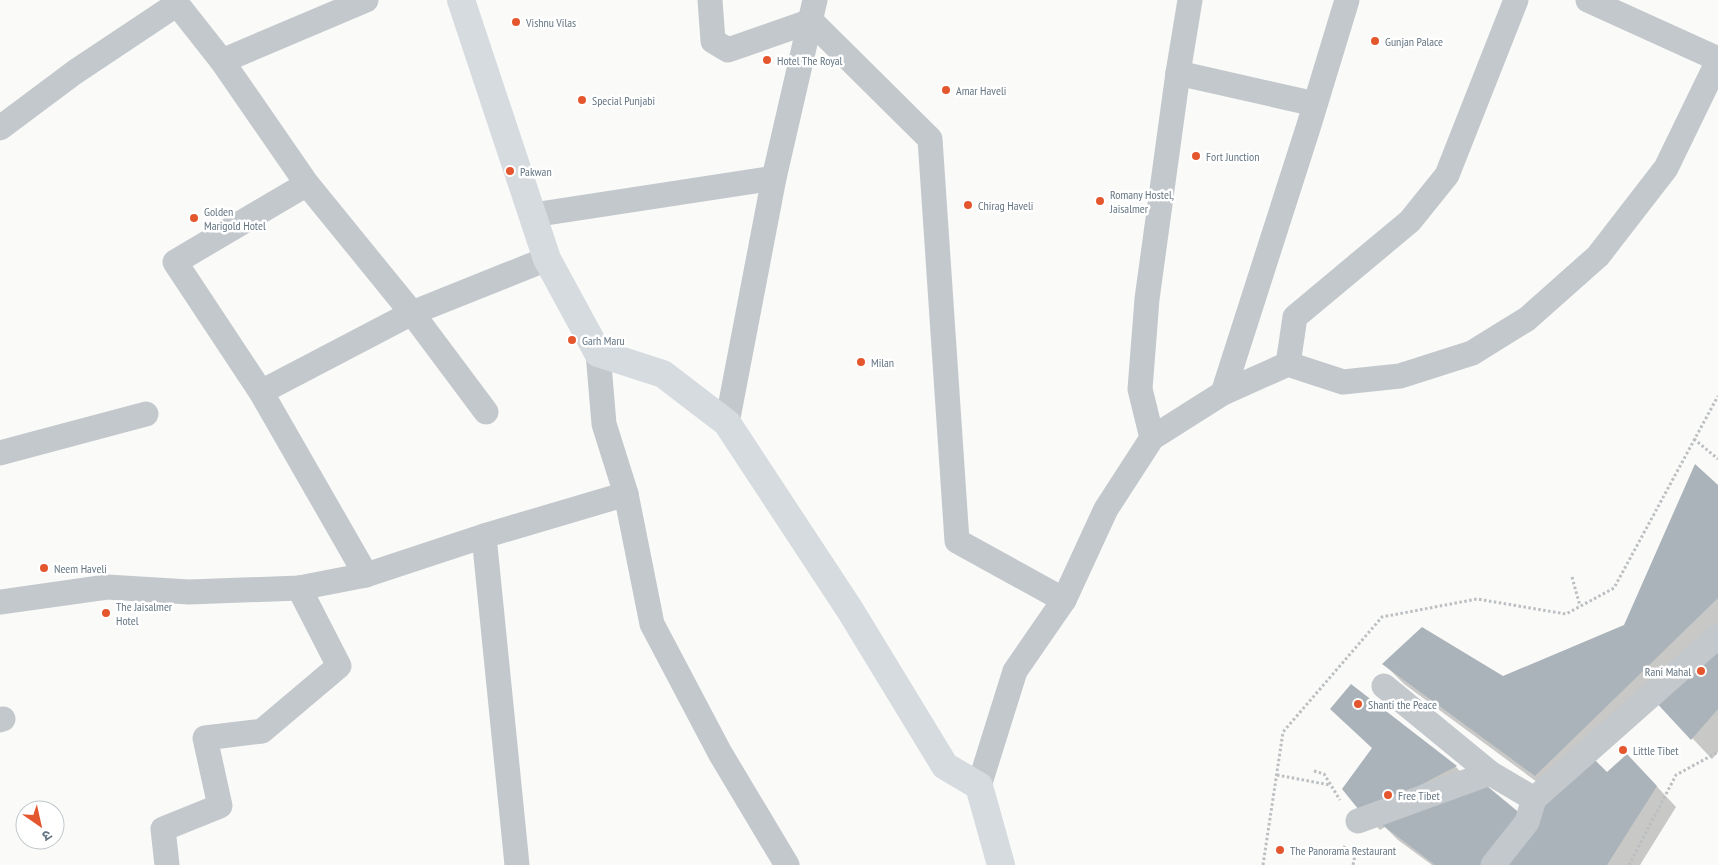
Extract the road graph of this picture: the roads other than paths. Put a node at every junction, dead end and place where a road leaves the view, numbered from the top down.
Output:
1 (366, 0) edge
2 (461, 0) edge
3 (710, 0) edge
4 (1190, 0) edge
5 (1346, 0) edge
6 (1516, 0) edge
7 (1588, 0) edge
8 (813, 10) edge
9 (1718, 60) edge
10 (222, 61) junction
11 (1178, 73) junction
12 (1315, 104) junction
13 (0, 128) edge
14 (774, 178) junction
15 (307, 184) junction
16 (533, 215) junction
17 (547, 259) junction
18 (412, 313) junction
19 (598, 353) junction
20 (1288, 364) junction
21 (261, 392) junction
22 (1223, 392) junction
23 (486, 412) dead end
24 (146, 414) dead end
25 (727, 423) junction
26 (1152, 438) junction
27 (0, 453) edge
28 (626, 494) junction
29 (484, 536) junction
30 (366, 575) junction
31 (299, 588) junction
32 (1064, 600) junction
33 (0, 602) edge
34 (1718, 636) edge
35 (1384, 686) dead end
36 (1490, 773) junction
37 (979, 786) junction
38 (1534, 798) junction
39 (1358, 821) dead end
40 (167, 865) edge
41 (517, 865) edge
42 (787, 865) edge
43 (1001, 865) edge
44 (1493, 865) edge

1 - 10 street
2 - 16 street
3 - 8 street
4 - 11 street
5 - 12 street
6 - 20 street
7 - 9 street
8 - 14 street
8 - 32 street
9 - 20 street
10 - 13 street
10 - 15 street
11 - 12 street
11 - 26 street
12 - 22 street
14 - 16 street
14 - 25 street
15 - 18 street
15 - 21 street
16 - 17 street
17 - 18 street
17 - 19 street
18 - 21 street
18 - 23 street
19 - 25 street
19 - 28 street
20 - 22 street
21 - 30 street
22 - 26 street
24 - 27 street
25 - 37 street
26 - 32 street
28 - 29 street
28 - 42 street
29 - 30 street
29 - 41 street
30 - 31 street
31 - 33 street
31 - 40 street
32 - 37 street
34 - 38 street
35 - 36 street
36 - 38 street
36 - 39 street
37 - 43 street
38 - 44 street

